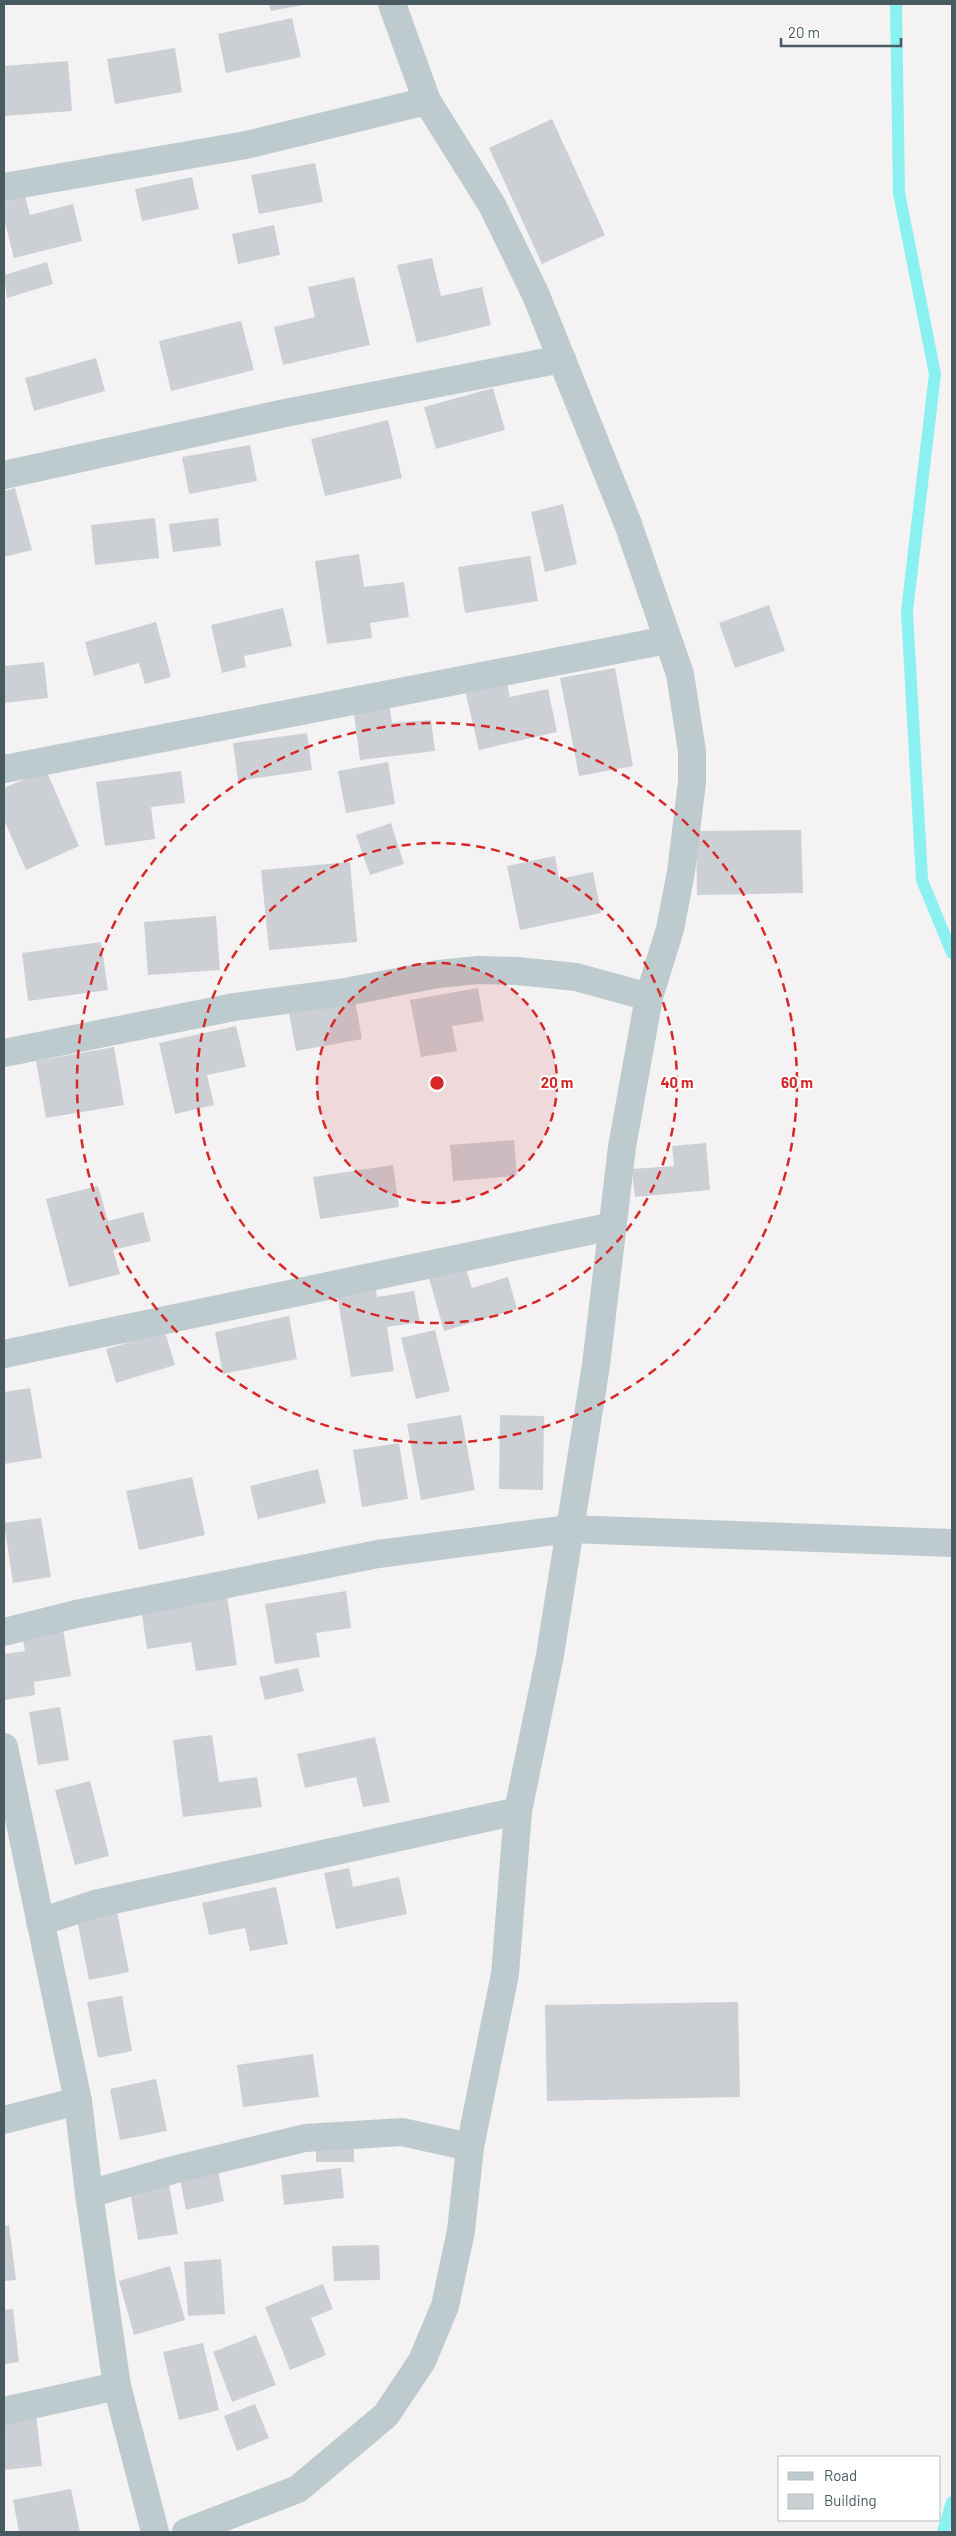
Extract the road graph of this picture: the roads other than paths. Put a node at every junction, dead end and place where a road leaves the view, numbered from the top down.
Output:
1 (392, 4) edge
2 (428, 101) junction
3 (4, 187) edge
4 (562, 359) junction
5 (4, 475) edge
6 (667, 640) junction
7 (4, 769) edge
8 (649, 997) junction
9 (4, 1053) edge
10 (612, 1226) junction
11 (4, 1354) edge
12 (569, 1529) junction
13 (952, 1543) edge
14 (4, 1632) edge
15 (4, 1747) edge
16 (518, 1811) junction
17 (10, 1817) edge
18 (40, 1922) junction
19 (78, 2100) junction
20 (4, 2120) edge
21 (470, 2147) junction
22 (89, 2194) junction
23 (117, 2386) junction
24 (4, 2411) edge
25 (155, 2532) edge
26 (186, 2532) edge

1 - 2 street
2 - 3 street
2 - 4 street
4 - 5 street
4 - 6 street
6 - 7 street
6 - 8 street
8 - 9 street
8 - 10 street
10 - 11 street
10 - 12 street
12 - 13 street
12 - 14 street
12 - 16 street
15 - 17 street
16 - 18 street
16 - 21 street
17 - 18 street
18 - 19 street
19 - 20 street
19 - 22 street
21 - 22 street
21 - 26 street
22 - 23 street
23 - 24 street
23 - 25 street

